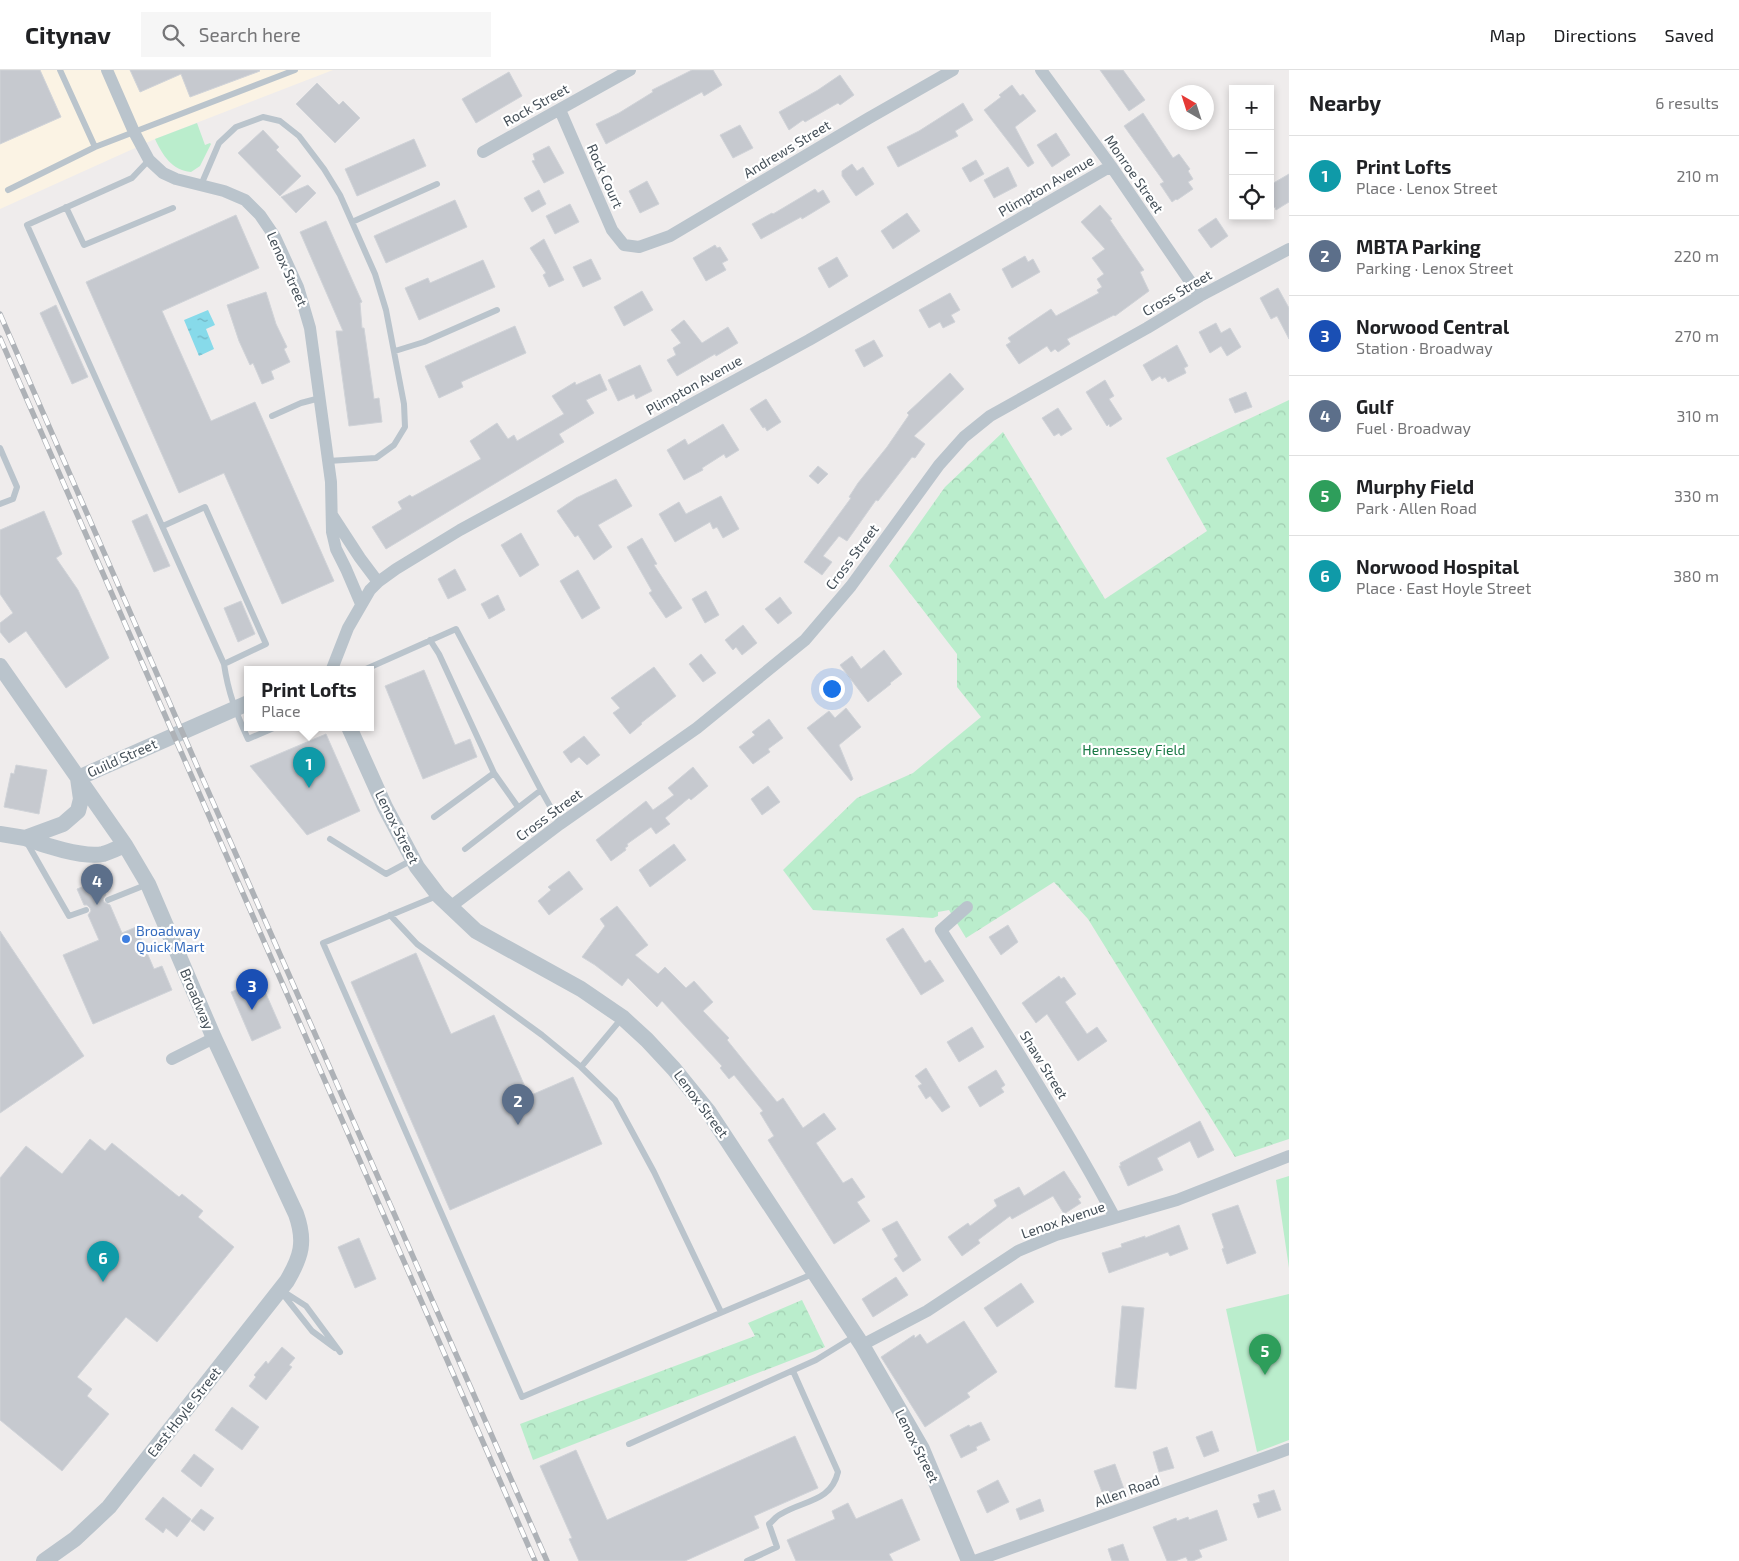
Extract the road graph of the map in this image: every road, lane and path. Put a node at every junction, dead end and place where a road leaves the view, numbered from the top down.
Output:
1 (60, 70) edge
2 (107, 70) edge
3 (295, 70) edge
4 (630, 70) edge
5 (953, 70) edge
6 (1041, 70) edge
7 (560, 110) junction
8 (134, 132) junction
9 (95, 147) junction
10 (484, 152) dead end
11 (149, 160) junction
12 (1111, 166) junction
13 (437, 184) dead end
14 (201, 185) junction
15 (8, 190) dead end
16 (66, 207) junction
17 (173, 208) dead end
18 (352, 222) junction
19 (633, 246) joint
20 (1289, 249) edge
21 (1200, 296) junction
22 (496, 310) dead end
23 (395, 351) junction
24 (320, 398) junction
25 (272, 416) dead end
26 (0, 448) edge
27 (328, 461) junction
28 (0, 504) edge
29 (332, 515) junction
30 (163, 526) junction
31 (378, 582) junction
32 (361, 604) junction
33 (430, 640) junction
34 (224, 664) junction
35 (0, 666) edge
36 (333, 666) edge
37 (373, 666) edge
38 (241, 706) edge
39 (244, 720) edge
40 (246, 731) edge
41 (267, 731) edge
42 (351, 731) edge
43 (494, 773) junction
44 (78, 778) junction
45 (541, 790) junction
46 (518, 807) junction
47 (434, 817) dead end
48 (560, 824) junction
49 (0, 834) edge
50 (24, 838) junction
51 (330, 839) dead end
52 (125, 845) junction
53 (466, 849) dead end
54 (413, 860) junction
55 (148, 884) junction
56 (108, 900) dead end
57 (444, 902) junction
58 (967, 907) dead end
59 (86, 910) dead end
60 (390, 916) junction
61 (622, 1018) junction
62 (214, 1038) junction
63 (172, 1059) dead end
64 (580, 1067) junction
65 (1289, 1156) edge
66 (1115, 1218) junction
67 (302, 1245) joint
68 (816, 1273) junction
69 (280, 1290) junction
70 (721, 1312) junction
71 (859, 1340) junction
72 (793, 1371) junction
73 (629, 1444) dead end
74 (1289, 1449) edge
75 (44, 1561) edge
76 (747, 1561) edge
77 (969, 1561) edge
78 (975, 1561) edge

1 - 9 lane
2 - 8 street, Lenox Street
3 - 8 lane
4 - 7 street, Rock Street
5 - 19 street, Andrews Street
6 - 12 street, Monroe Street
7 - 10 street, Rock Street
7 - 19 street, Rock Court
8 - 9 lane
8 - 11 street, Lenox Street
9 - 15 lane
11 - 14 street, Lenox Street
11 - 16 lane
12 - 21 street, Monroe Street
12 - 31 street, Plimpton Avenue
13 - 18 lane
14 - 18 lane
14 - 24 street, Lenox Street
16 - 17 lane
16 - 30 lane
18 - 23 lane
20 - 21 street, Cross Street
21 - 48 street, Cross Street
22 - 23 lane
23 - 27 lane
24 - 25 lane
24 - 27 street, Lenox Street
26 - 28 lane
27 - 29 street, Lenox Street
29 - 31 street
29 - 32 street, Lenox Street
30 - 34 lane
30 - 34 lane
31 - 32 street, Plimpton Avenue
32 - 36 street, Plimpton Avenue
33 - 37 lane
33 - 43 lane
33 - 45 lane
34 - 38 lane
35 - 44 street, Broadway
38 - 39 lane
38 - 44 street, Guild Street
40 - 41 lane
42 - 54 street, Lenox Street
43 - 46 lane
43 - 47 lane
44 - 50 street, Guild Street
44 - 52 street, Broadway
45 - 46 lane
45 - 48 lane
46 - 53 lane
48 - 57 street, Cross Street
49 - 50 street, Guild Street
50 - 52 street
50 - 59 lane
51 - 54 lane
52 - 55 street, Broadway
54 - 57 street, Lenox Street
55 - 56 lane
55 - 62 street, Broadway
57 - 60 lane
57 - 61 street, Lenox Street
58 - 66 street, Shaw Street
60 - 64 lane
60 - 70 lane
61 - 64 lane
61 - 68 street, Lenox Street
62 - 63 street
62 - 67 street, Broadway
64 - 70 lane
65 - 66 street, Lenox Avenue
66 - 71 street, Lenox Avenue
67 - 69 street, East Hoyle Street
68 - 70 lane
68 - 71 street, Lenox Street
69 - 69 lane
69 - 75 street, East Hoyle Street
71 - 72 lane
71 - 77 street, Lenox Street
72 - 73 lane
72 - 76 lane
74 - 78 street, Allen Road

